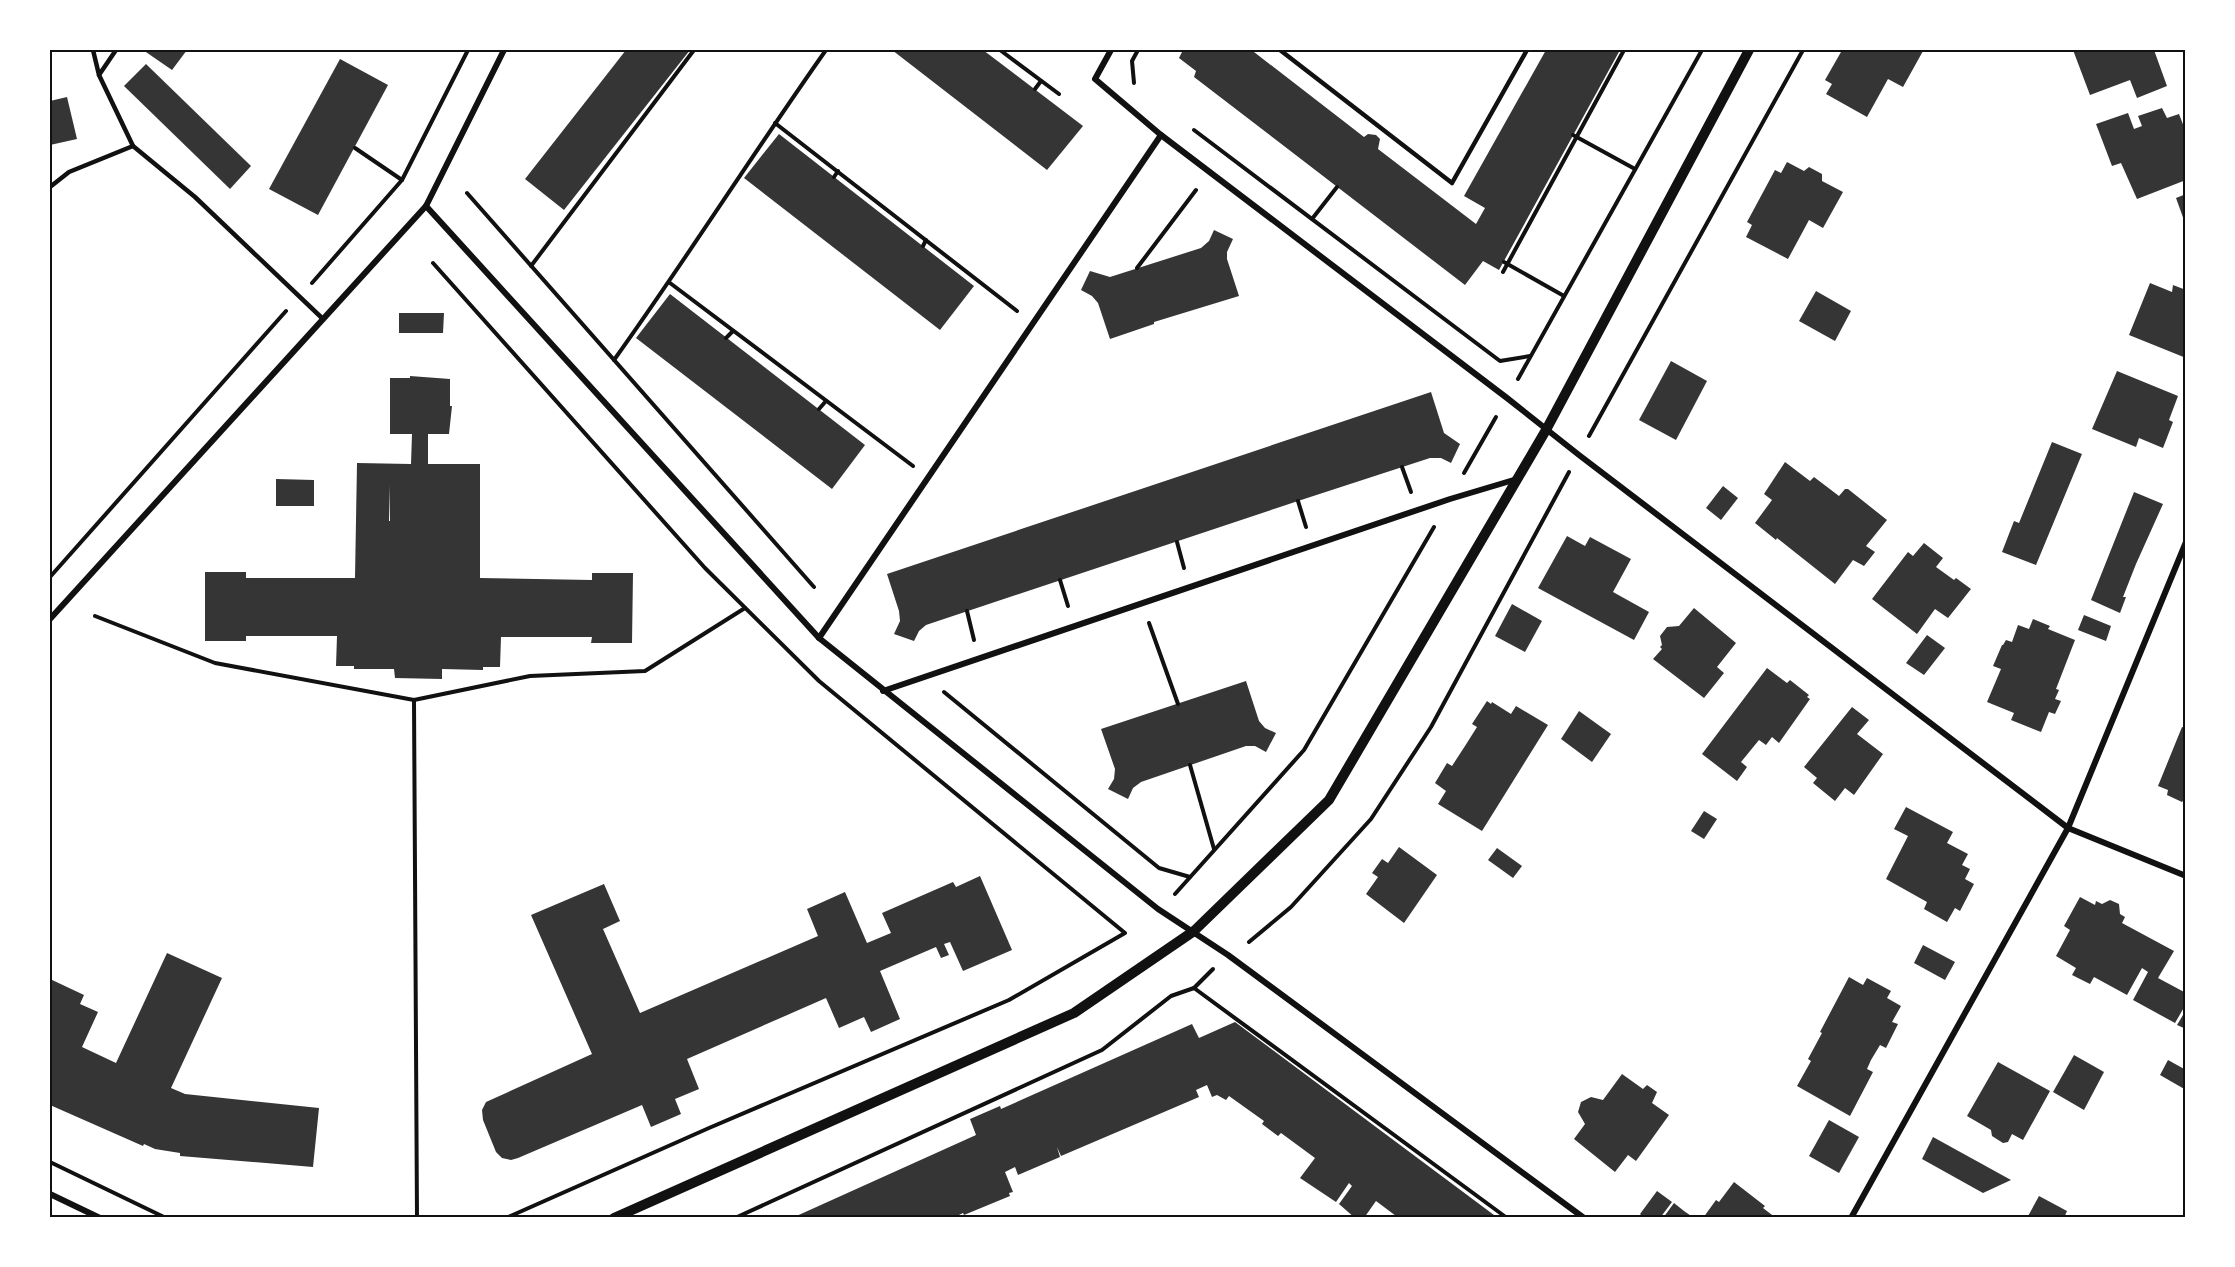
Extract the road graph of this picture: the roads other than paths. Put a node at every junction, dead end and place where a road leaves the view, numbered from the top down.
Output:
1 (93, 50) edge
2 (116, 50) edge
3 (504, 50) edge
4 (1112, 50) edge
5 (1280, 50) edge
6 (1527, 50) edge
7 (1749, 50) edge
8 (99, 75) junction
9 (1161, 135) junction
10 (133, 146) junction
11 (50, 187) edge
12 (426, 206) junction
13 (323, 319) junction
14 (1546, 430) junction
15 (1518, 479) junction
16 (2186, 542) edge
17 (50, 619) edge
18 (819, 638) junction
19 (884, 691) junction
20 (2068, 828) junction
21 (2186, 876) edge
22 (1194, 932) junction
23 (50, 1194) edge
24 (100, 1218) edge
25 (614, 1218) edge
26 (1584, 1218) edge
27 (1851, 1218) edge

1 - 8 lane
2 - 8 lane
3 - 12 street
4 - 9 street
5 - 6 lane
7 - 14 street
8 - 10 lane
9 - 14 street
9 - 18 street
10 - 11 lane
10 - 13 lane
12 - 13 street
12 - 18 street
13 - 17 street
14 - 15 street
14 - 20 street
15 - 19 street
15 - 22 street
16 - 20 street
18 - 19 street
19 - 22 street
20 - 21 street
20 - 27 street
22 - 25 street
22 - 26 street
23 - 24 street

